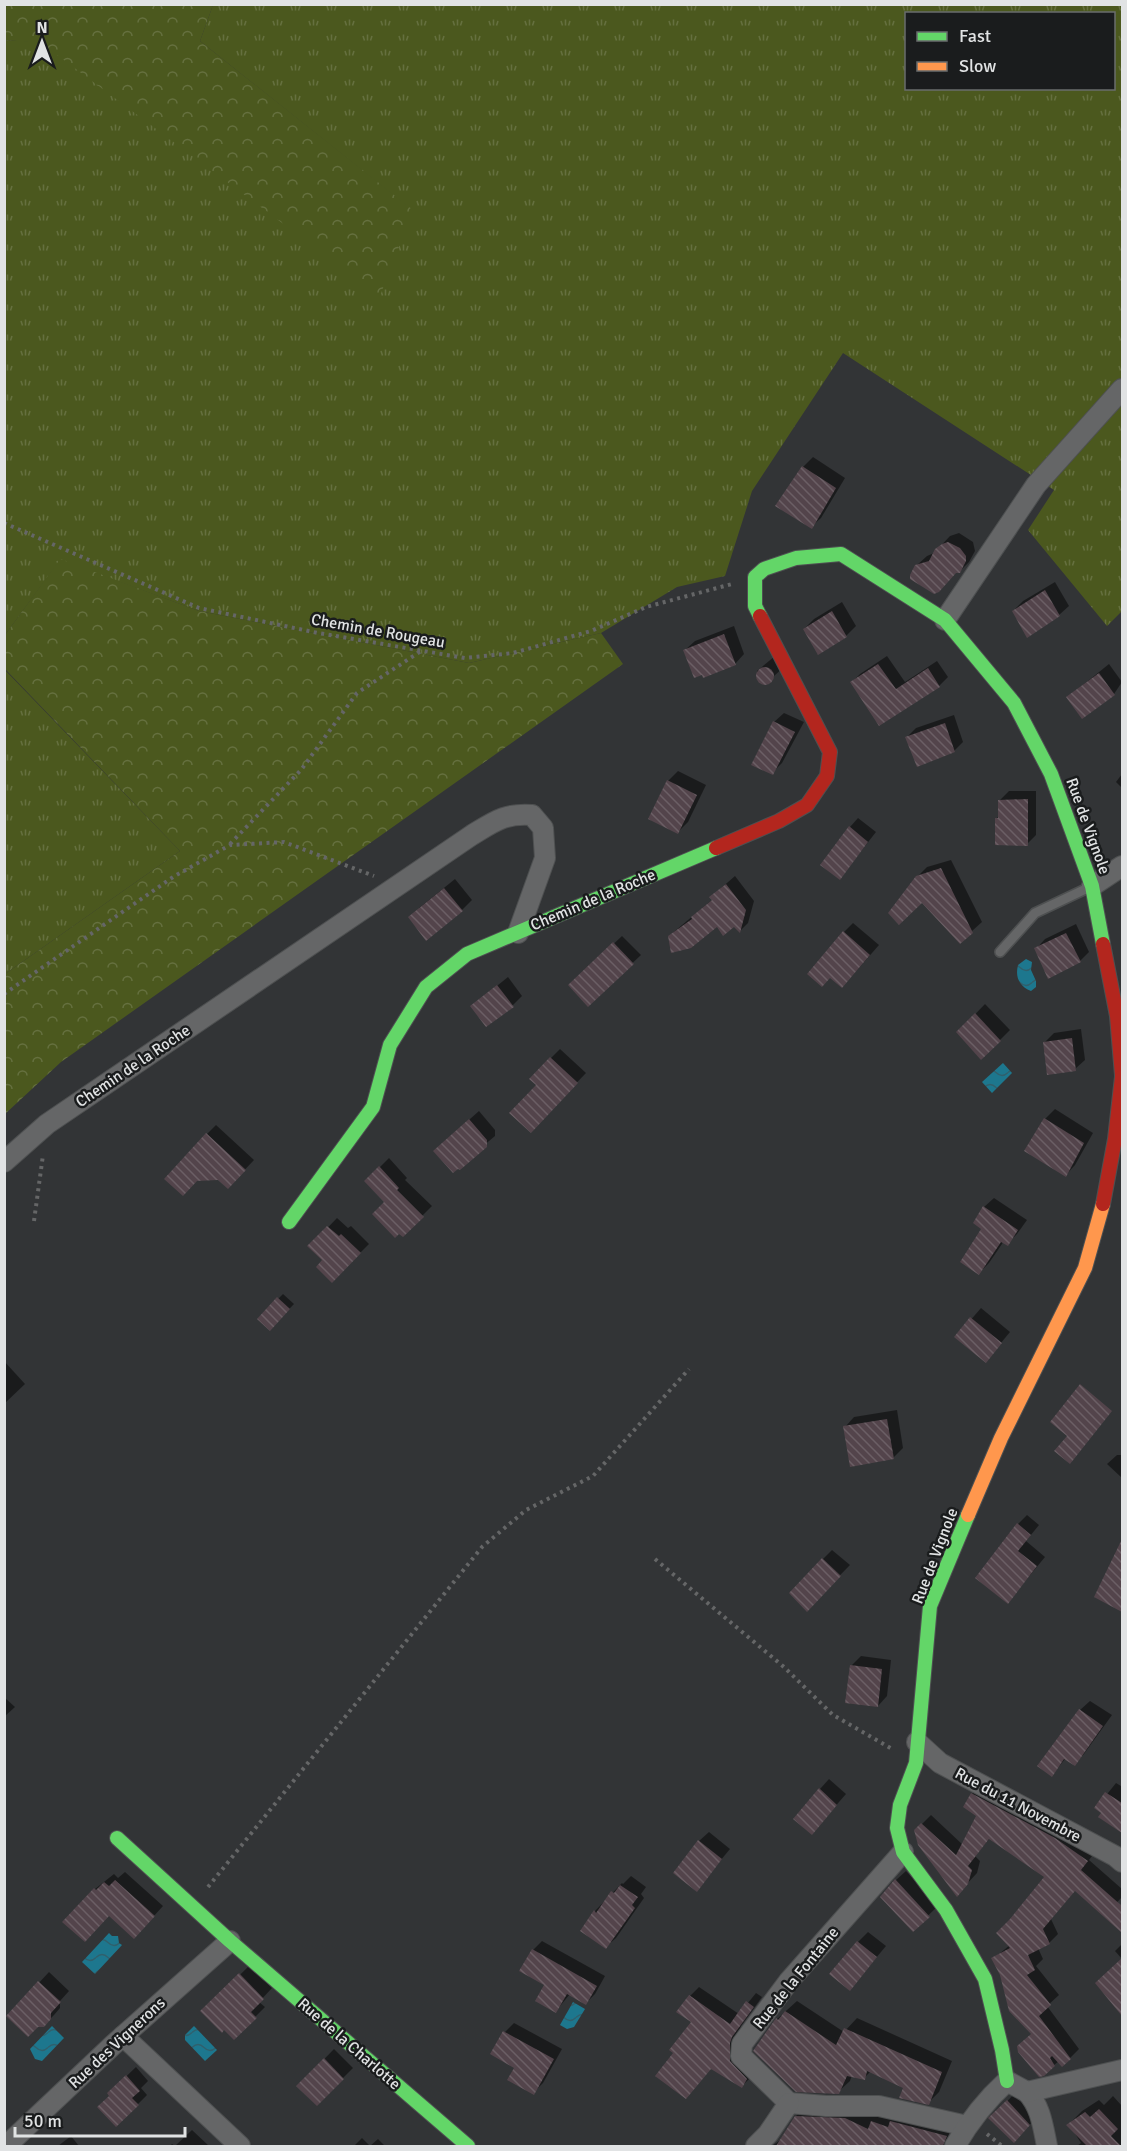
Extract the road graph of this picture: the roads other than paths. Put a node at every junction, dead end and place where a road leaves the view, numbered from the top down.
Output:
1 (1122, 389) edge
2 (945, 620) junction
3 (1122, 866) edge
4 (1092, 886) junction
5 (518, 933) junction
6 (1000, 952) dead end
7 (1122, 1076) edge
8 (4, 1162) edge
9 (289, 1222) dead end
10 (917, 1742) junction
11 (117, 1838) dead end
12 (903, 1852) junction
13 (1122, 1862) edge
14 (230, 1941) junction
15 (123, 2036) junction
16 (1122, 2070) edge
17 (1007, 2081) junction
18 (1027, 2092) junction
19 (789, 2103) junction
20 (967, 2126) junction
21 (6, 2146) edge
22 (240, 2146) edge
23 (468, 2146) edge
24 (756, 2146) edge
25 (955, 2146) edge
26 (1047, 2146) edge

1 - 2 street
2 - 4 street, Rue de Vignole
2 - 5 street, Chemin de la Roche
3 - 4 street
4 - 6 lane
4 - 7 street, Rue de Vignole
5 - 8 street, Chemin de la Roche
5 - 9 street
7 - 10 street, Rue de Vignole
10 - 12 street, Rue de Vignole
10 - 13 street, Rue du 11 Novembre
11 - 14 street, Rue de la Charlotte
12 - 17 street, Rue de Vignole
12 - 19 street, Rue de la Fontaine
14 - 15 street, Rue des Vignerons
14 - 23 street, Rue de la Charlotte
15 - 21 street, Rue des Vignerons
15 - 22 street
16 - 18 street
17 - 18 street
17 - 20 street
18 - 26 street
19 - 20 street
19 - 24 street
20 - 25 street

